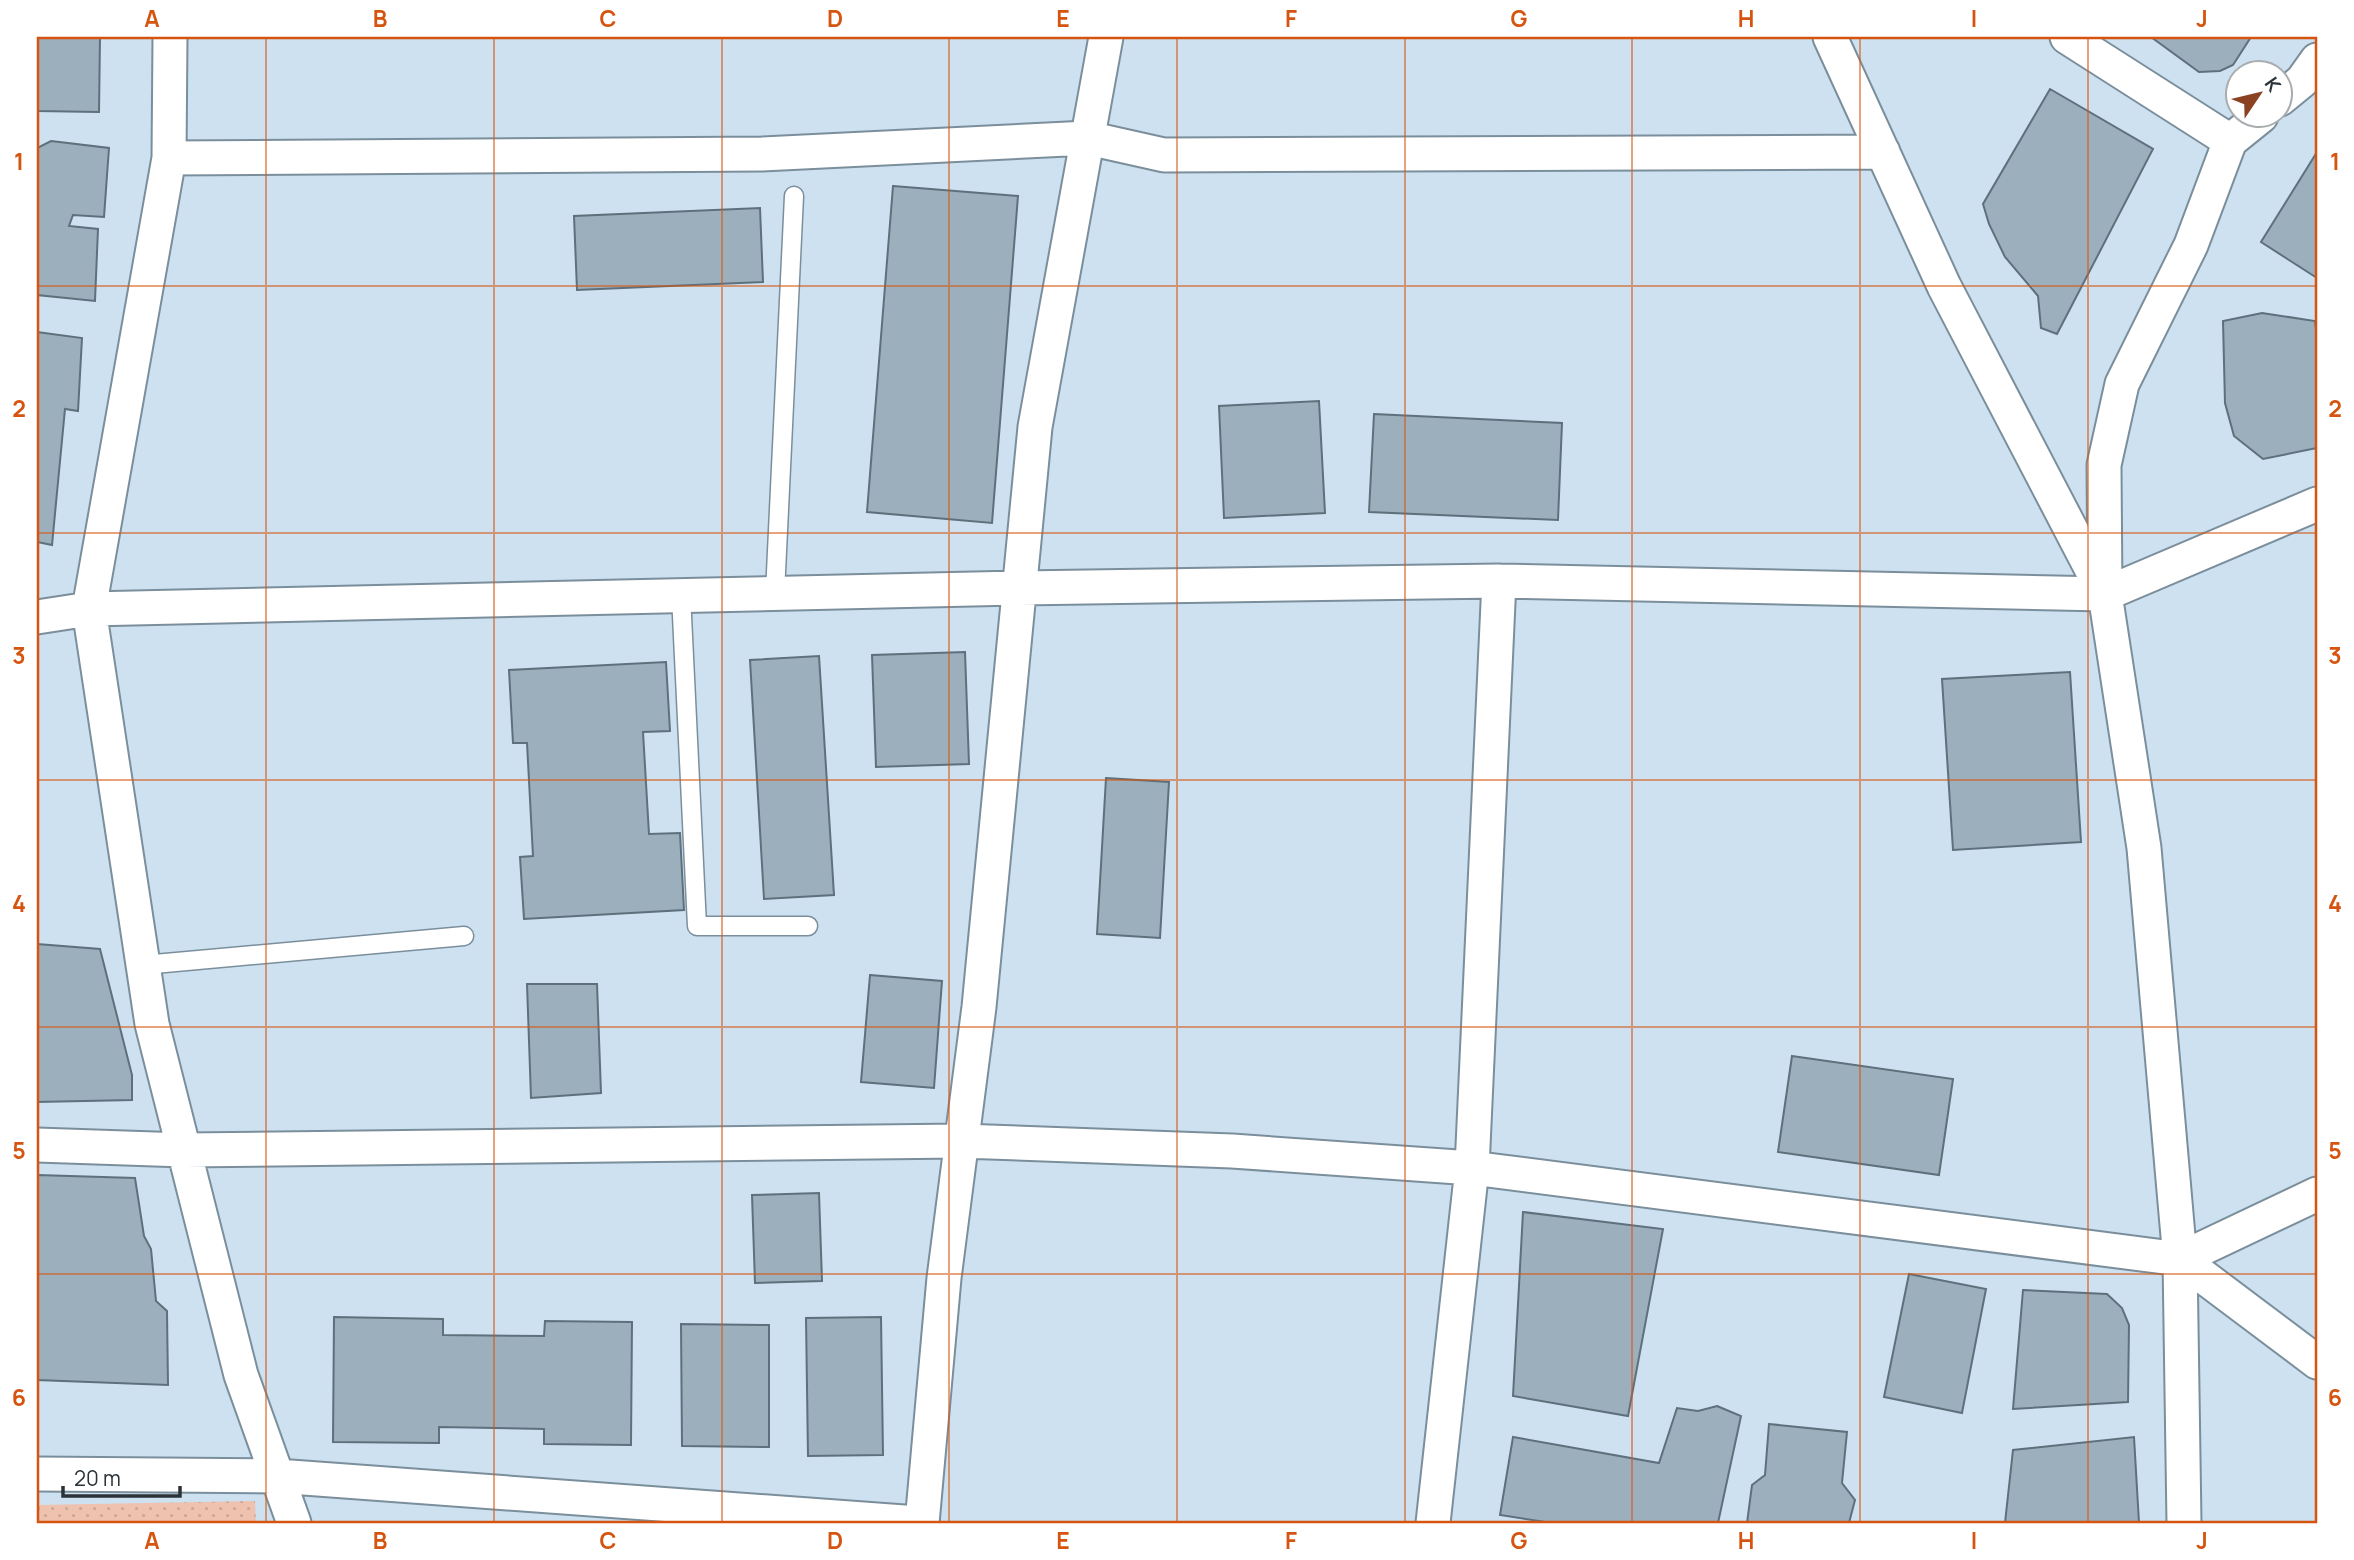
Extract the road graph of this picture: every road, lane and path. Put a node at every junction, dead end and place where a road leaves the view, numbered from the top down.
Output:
1 (170, 37) edge
2 (1106, 37) edge
3 (1830, 37) edge
4 (2067, 37) edge
5 (2317, 60) edge
6 (2294, 88) edge
7 (2244, 130) edge
8 (1088, 138) junction
9 (2230, 141) junction
10 (1883, 152) junction
11 (169, 158) junction
12 (794, 196) dead end
13 (2317, 505) edge
14 (1499, 581) junction
15 (1020, 587) junction
16 (775, 593) junction
17 (2105, 594) junction
18 (681, 595) junction
19 (89, 609) junction
20 (37, 617) edge
21 (808, 926) dead end
22 (464, 936) dead end
23 (143, 965) junction
24 (961, 1141) junction
25 (37, 1145) edge
26 (184, 1150) junction
27 (1472, 1168) junction
28 (2317, 1194) edge
29 (2180, 1259) junction
30 (2317, 1362) edge
31 (37, 1474) edge
32 (277, 1476) junction
33 (294, 1523) edge
34 (920, 1523) edge
35 (1433, 1523) edge
36 (2184, 1523) edge

1 - 11 street
2 - 8 street
3 - 10 street
4 - 9 street
5 - 6 street
7 - 9 street
8 - 10 street
8 - 11 street
8 - 15 street
9 - 17 street
10 - 17 street
11 - 19 street
12 - 16 lane
13 - 17 street
14 - 15 street
14 - 17 street
14 - 27 street
15 - 16 street
15 - 24 street
16 - 18 street
17 - 29 street
18 - 19 street
18 - 21 lane
19 - 20 street
19 - 23 street
22 - 23 lane
23 - 26 street
24 - 26 street
24 - 27 street
24 - 34 street
25 - 26 street
26 - 32 street
27 - 29 street
27 - 35 street
28 - 29 street
29 - 30 street
29 - 36 street
31 - 32 street
32 - 33 street
32 - 34 street

